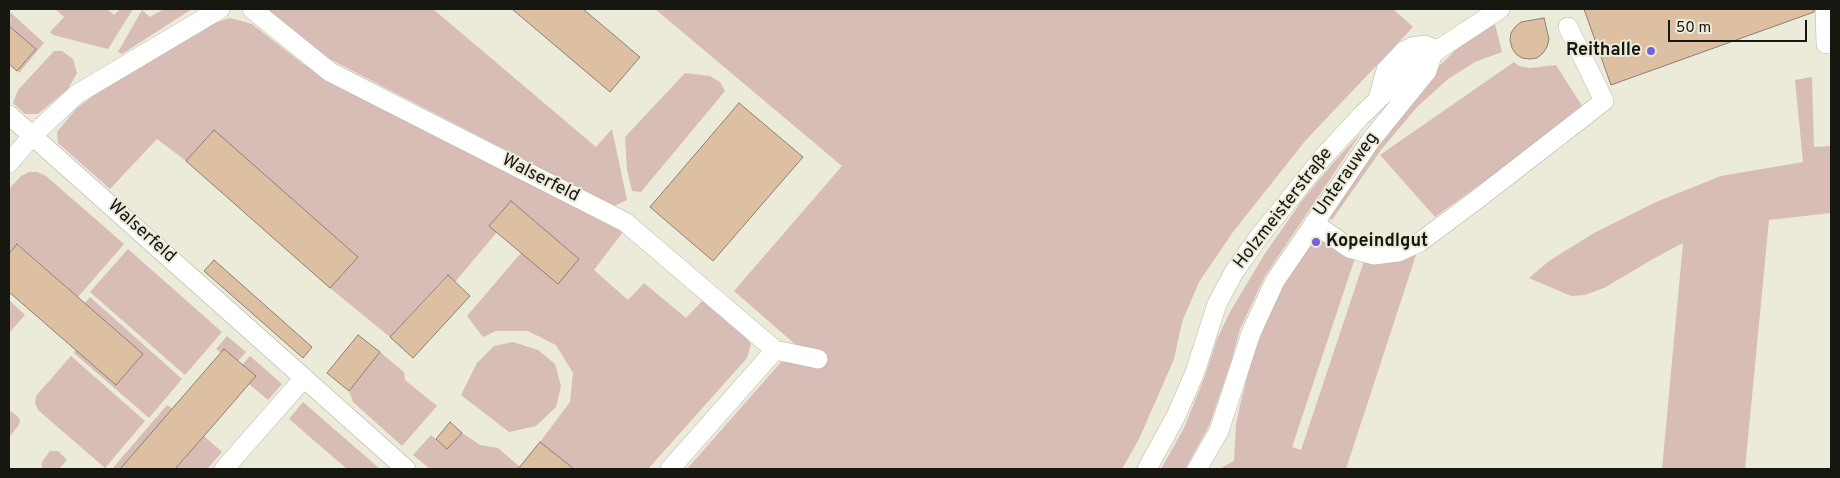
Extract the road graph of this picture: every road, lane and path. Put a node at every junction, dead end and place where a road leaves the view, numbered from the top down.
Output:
1 (220, 9) edge
2 (252, 9) edge
3 (1500, 9) edge
4 (1824, 9) edge
5 (1568, 27) dead end
6 (1826, 44) dead end
7 (1433, 53) junction
8 (9, 115) edge
9 (33, 135) junction
10 (9, 163) edge
11 (1314, 223) junction
12 (775, 350) junction
13 (818, 359) dead end
14 (304, 378) junction
15 (224, 469) edge
16 (406, 469) edge
17 (670, 469) edge
18 (1147, 469) edge
19 (1198, 469) edge

1 - 9 street
2 - 12 street, Walserfeld
3 - 7 street
4 - 6 street
5 - 11 street
7 - 11 street, Unterauweg
7 - 18 street, Holzmeisterstraße
8 - 9 street, Walserfeld
9 - 10 street
9 - 14 street, Walserfeld
11 - 19 street, Unterauweg
12 - 13 street, Walserfeld
12 - 17 street
14 - 15 street
14 - 16 street, Walserfeld

